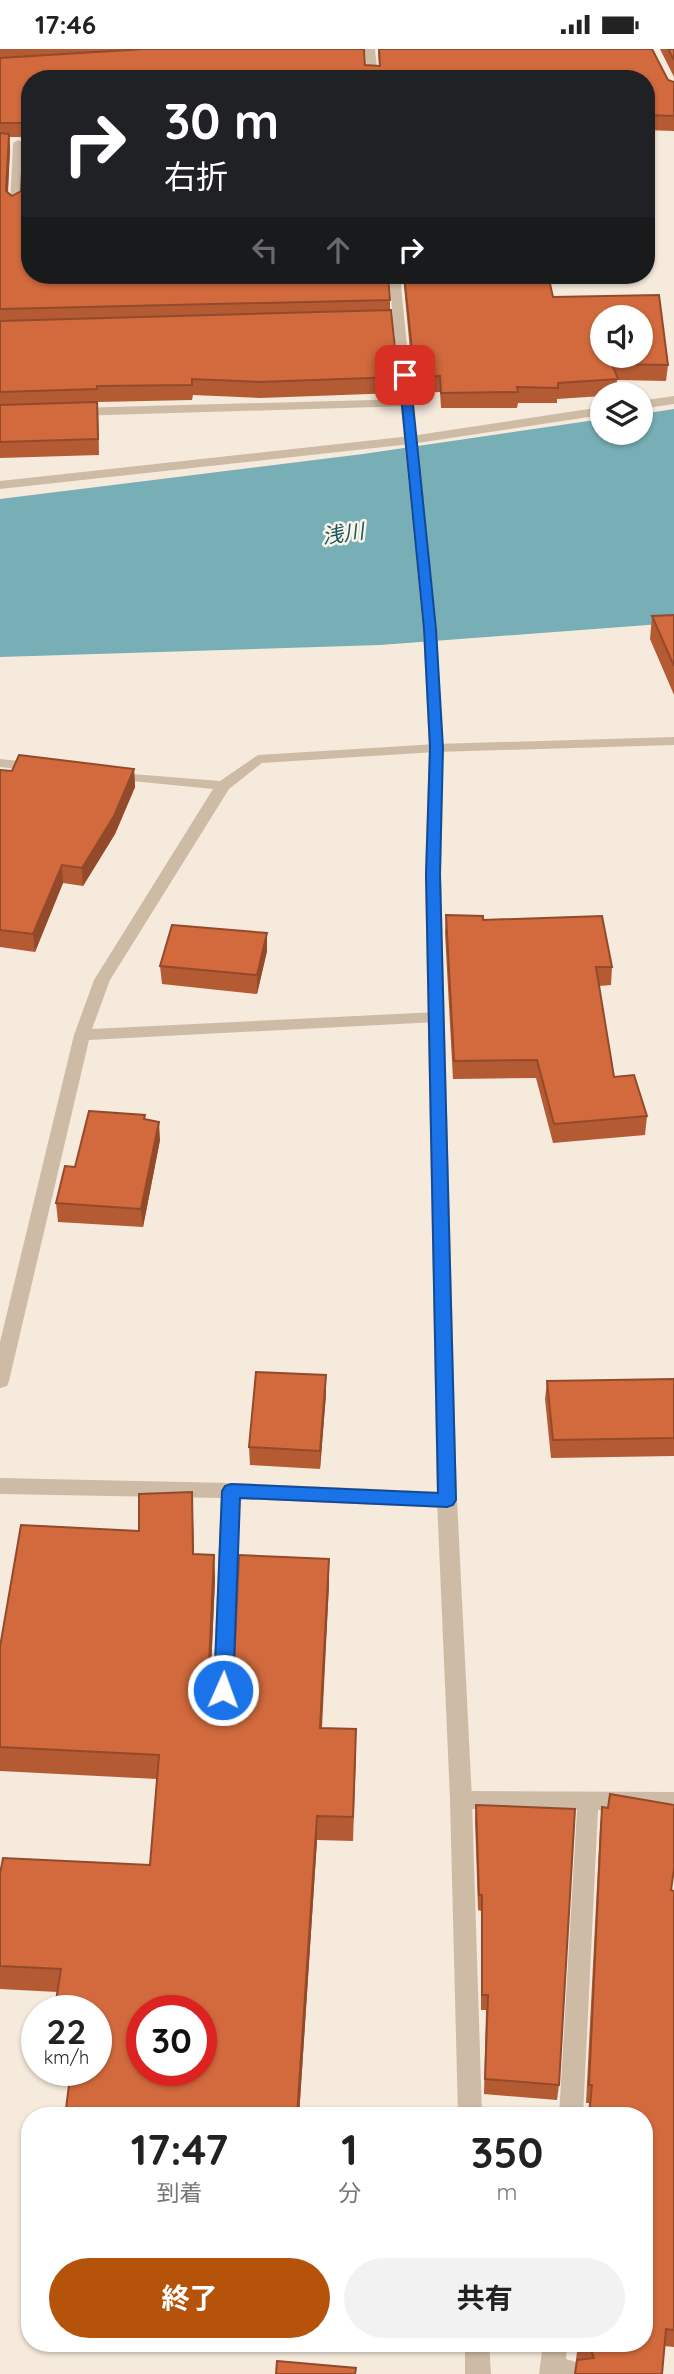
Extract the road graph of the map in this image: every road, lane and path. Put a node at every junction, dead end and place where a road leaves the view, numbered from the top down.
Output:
1 (370, 49) edge
2 (372, 70) edge
3 (19, 143) edge
4 (15, 206) edge
5 (395, 284) edge
6 (385, 321) edge
7 (399, 321) junction
8 (674, 400) edge
9 (407, 403) junction
10 (653, 403) edge
11 (68, 412) edge
12 (590, 413) edge
13 (411, 444) junction
14 (0, 485) edge
15 (674, 741) edge
16 (436, 748) junction
17 (0, 763) edge
18 (52, 768) edge
19 (92, 772) edge
20 (223, 786) junction
21 (437, 1017) junction
22 (82, 1035) junction
23 (0, 1381) edge
24 (0, 1486) edge
25 (231, 1491) junction
26 (447, 1500) junction
27 (223, 1690) edge
28 (461, 1800) junction
29 (588, 1800) junction
30 (674, 1801) edge
31 (470, 2107) edge
32 (571, 2107) edge
33 (477, 2352) edge
34 (557, 2352) edge
35 (560, 2372) edge
36 (478, 2374) edge

1 - 2 street
3 - 4 street
5 - 7 street
6 - 7 street
7 - 9 street
8 - 10 street
9 - 11 street
9 - 13 street
12 - 13 street
13 - 14 street
13 - 16 street
15 - 16 street
16 - 20 street
16 - 21 street
17 - 18 street
19 - 20 street
20 - 22 street
21 - 22 street
21 - 26 street
22 - 23 street
24 - 25 street
25 - 26 street
25 - 27 street
26 - 28 street
28 - 29 street
28 - 31 street
29 - 30 street
29 - 32 street
33 - 36 street
34 - 35 street

